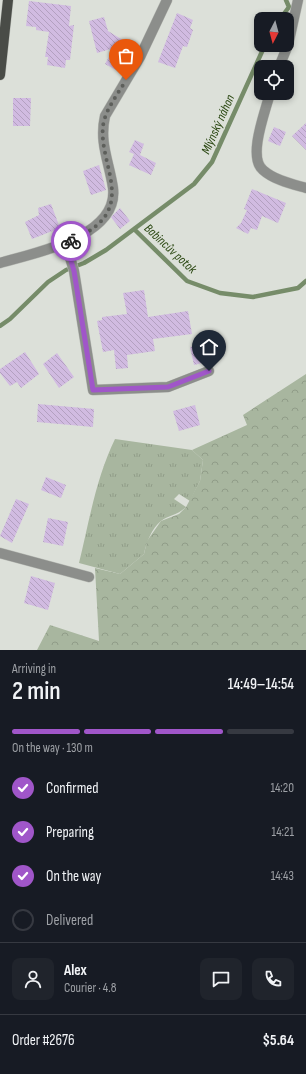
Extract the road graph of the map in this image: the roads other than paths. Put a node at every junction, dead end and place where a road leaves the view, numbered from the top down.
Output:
1 (8, 0) edge
2 (167, 0) edge
3 (298, 0) edge
4 (282, 60) edge
5 (0, 75) edge
6 (268, 100) edge
7 (306, 188) edge
8 (66, 244) junction
9 (0, 263) edge
10 (209, 371) dead end
11 (0, 553) edge
12 (89, 577) dead end

1 - 5 main road
2 - 8 street
3 - 4 street
6 - 7 street
8 - 9 street
8 - 10 street
11 - 12 street

